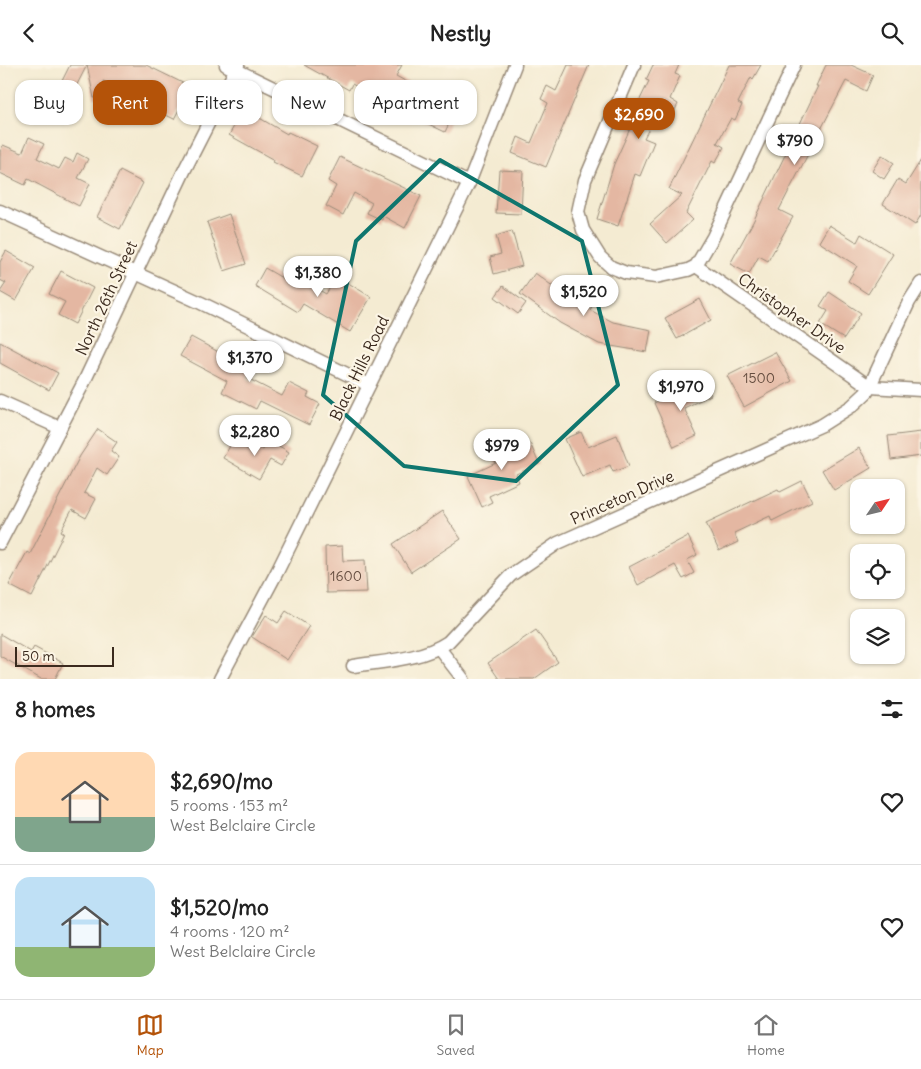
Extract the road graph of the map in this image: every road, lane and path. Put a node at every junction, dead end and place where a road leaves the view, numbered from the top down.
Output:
1 (515, 65) edge
2 (634, 65) edge
3 (794, 65) edge
4 (233, 66) edge
5 (469, 183) junction
6 (0, 211) edge
7 (696, 266) junction
8 (135, 274) junction
9 (921, 283) edge
10 (369, 385) junction
11 (870, 387) junction
12 (921, 390) edge
13 (0, 401) edge
14 (60, 428) junction
15 (0, 543) edge
16 (439, 648) junction
17 (353, 666) dead end
18 (220, 679) edge
19 (464, 679) edge

1 - 5 street, Black Hills Road
2 - 7 street
3 - 7 street
4 - 5 street
4 - 8 street, North 26th Street
5 - 10 street, Black Hills Road
6 - 8 street
7 - 11 street, Christopher Drive
8 - 10 street
8 - 14 street, North 26th Street
9 - 11 street, Princeton Drive
10 - 18 street, Black Hills Road
11 - 12 street
11 - 16 street, Princeton Drive
13 - 14 street
14 - 15 street, North 26th Street
16 - 17 street, Princeton Drive
16 - 19 street

